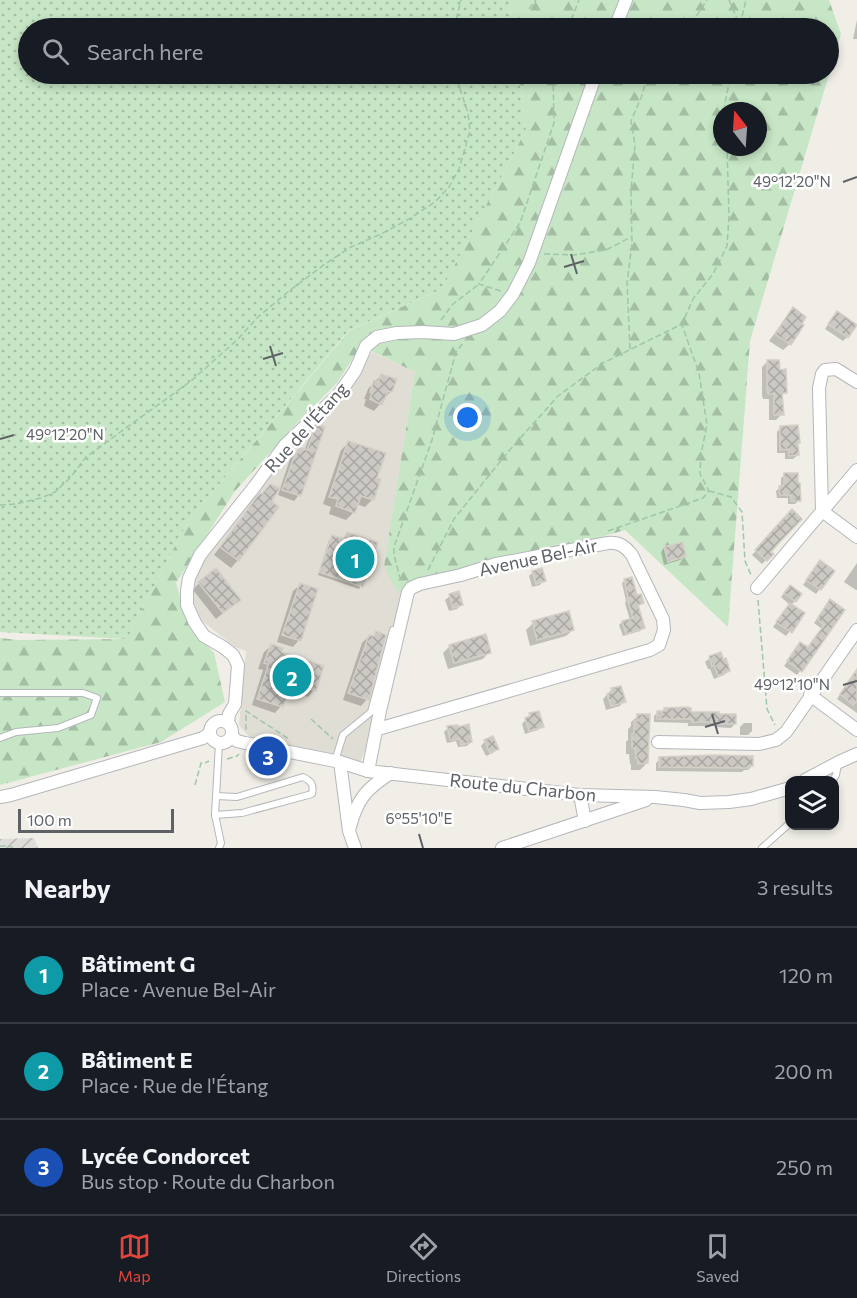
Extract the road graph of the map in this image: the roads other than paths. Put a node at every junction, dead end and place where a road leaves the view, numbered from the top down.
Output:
1 (626, 0) edge
2 (619, 18) edge
3 (592, 84) edge
4 (857, 382) edge
5 (857, 470) edge
6 (822, 511) junction
7 (857, 537) edge
8 (757, 588) road end
9 (393, 630) dead end
10 (857, 630) edge
11 (0, 693) edge
12 (810, 695) junction
13 (228, 723) junction
14 (378, 729) junction
15 (857, 730) edge
16 (210, 733) junction
17 (232, 736) junction
18 (0, 738) edge
19 (658, 742) dead end
20 (219, 743) junction
21 (857, 754) edge
22 (338, 761) junction
23 (839, 762) junction
24 (368, 771) junction
25 (391, 772) junction
26 (813, 776) edge
27 (836, 776) edge
28 (785, 789) edge
29 (580, 795) junction
30 (216, 796) junction
31 (0, 797) edge
32 (655, 797) junction
33 (215, 815) junction
34 (585, 820) junction
35 (785, 827) edge
36 (349, 831) junction
37 (219, 848) edge
38 (355, 848) edge
39 (502, 848) edge
40 (762, 848) edge

1 - 2 street
3 - 13 street, Rue de l'Étang
4 - 6 street
5 - 6 street
6 - 7 street
6 - 8 street
9 - 22 lane
10 - 12 street
11 - 18 lane
12 - 15 street
12 - 19 street
13 - 16 street
13 - 17 street
14 - 14 street, Avenue Bel-Air
14 - 24 street
16 - 20 street
16 - 31 street
17 - 20 street
17 - 22 street, Route du Charbon
20 - 30 lane
21 - 23 street
22 - 24 street, Route du Charbon
22 - 36 street
23 - 26 street
23 - 27 lane
24 - 25 street, Route du Charbon
25 - 29 street, Route du Charbon
25 - 36 street
28 - 32 street, Route du Charbon
29 - 32 street, Route du Charbon
29 - 34 street
30 - 33 lane
30 - 33 lane
32 - 34 street, Route du Charbon
33 - 37 lane
34 - 39 street, Route du Charbon
35 - 40 lane
36 - 38 street

